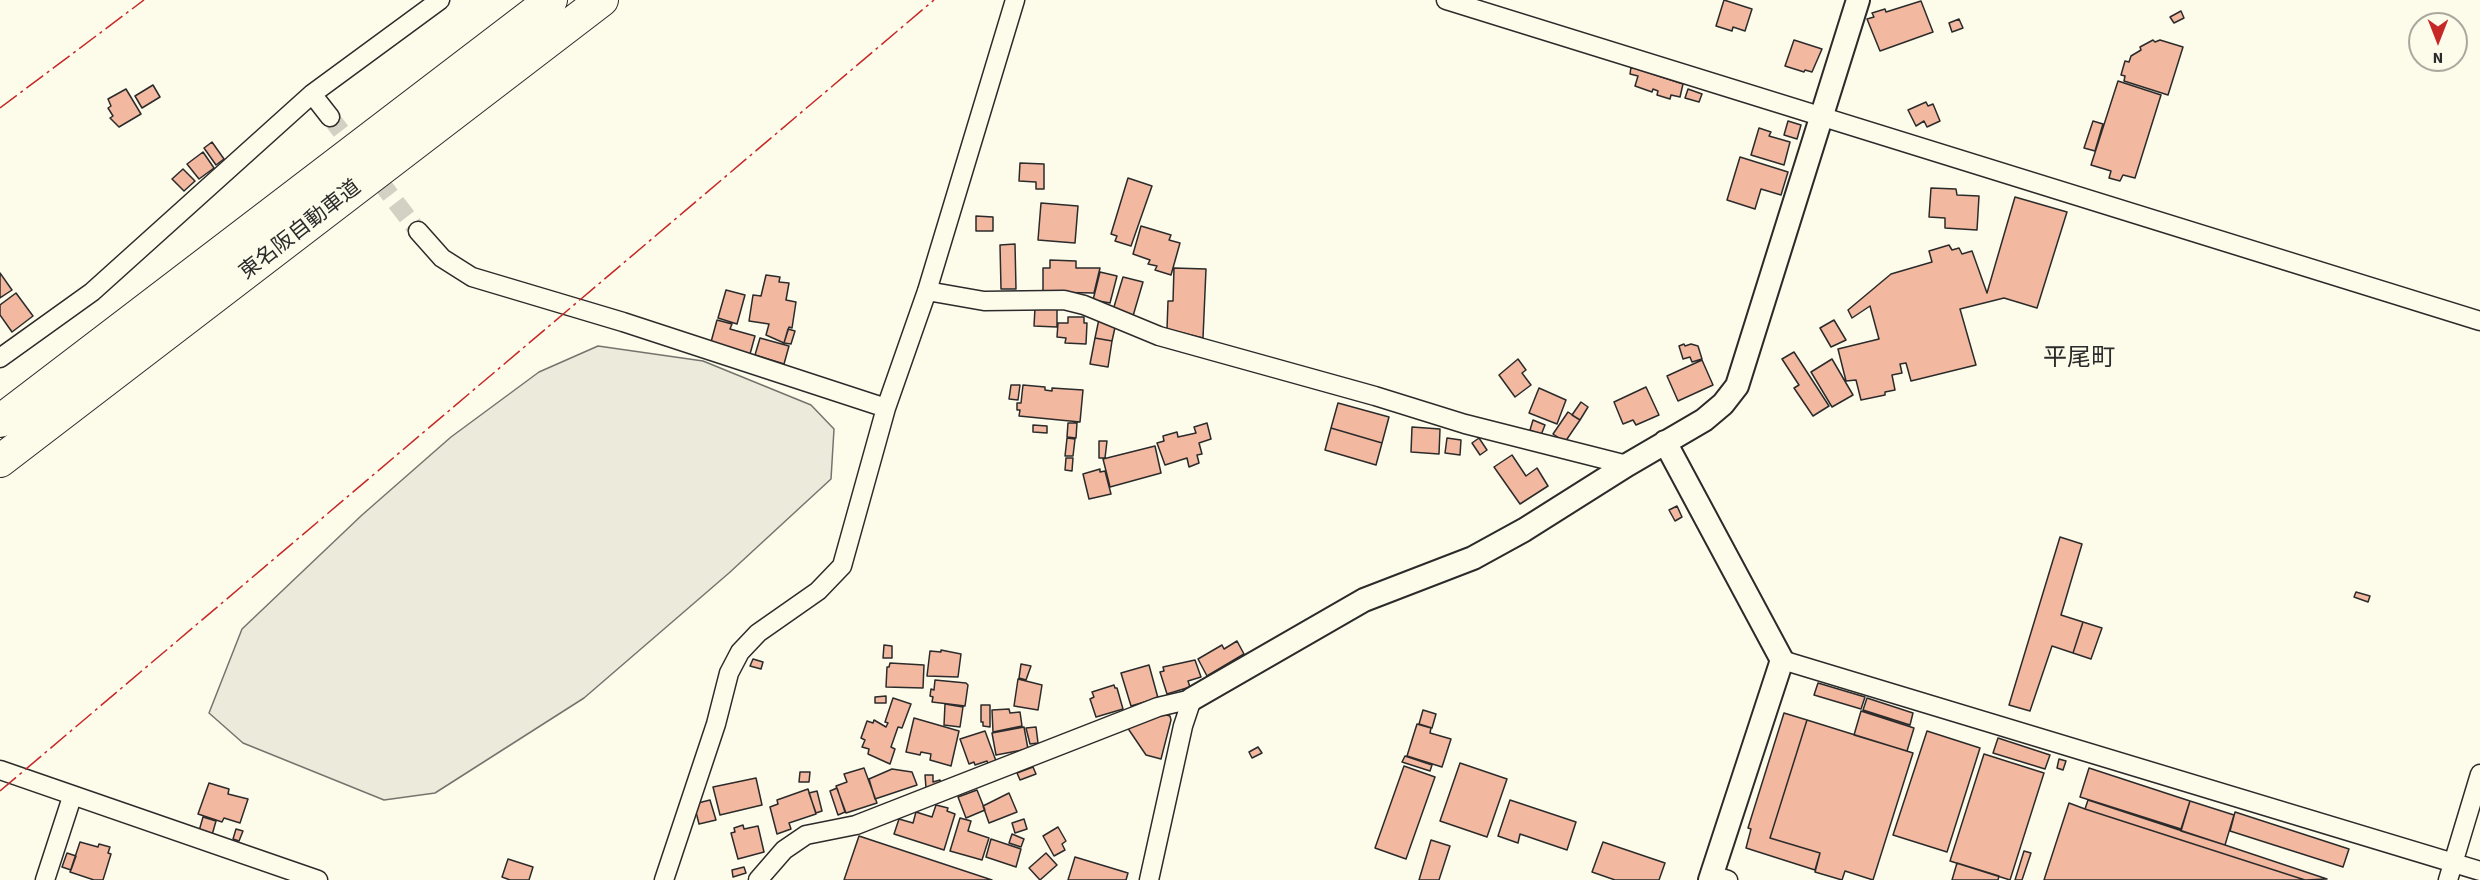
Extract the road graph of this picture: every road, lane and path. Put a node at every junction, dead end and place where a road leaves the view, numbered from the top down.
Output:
1 (440, 0) edge
2 (551, 0) edge
3 (602, 0) edge
4 (1015, 0) edge
5 (1446, 0) edge
6 (1858, 0) edge
7 (312, 94) junction
8 (1823, 116) junction
9 (330, 117) tunnel mouth
10 (418, 231) tunnel mouth
11 (927, 291) junction
12 (2480, 321) edge
13 (0, 358) edge
14 (886, 408) junction
15 (0, 421) edge
16 (1665, 442) junction
17 (0, 461) edge
18 (1626, 465) junction
19 (1782, 660) junction
20 (1192, 699) junction
21 (0, 770) edge
22 (2480, 774) edge
23 (72, 797) junction
24 (2452, 861) junction
25 (2480, 870) edge
26 (1717, 878) edge
27 (45, 880) edge
28 (318, 880) edge
29 (664, 880) edge
30 (758, 880) edge
31 (1149, 880) edge
32 (2448, 880) edge

1 - 7 street
2 - 15 highway, 東名阪自動車道
3 - 17 highway, 東名阪自動車道
4 - 11 street
5 - 8 street
6 - 8 street
7 - 9 street
7 - 13 street
8 - 12 street
8 - 16 street
10 - 14 street
11 - 14 street
11 - 18 street
14 - 29 street
16 - 18 street
16 - 19 street
18 - 20 street
19 - 24 street
19 - 26 street
20 - 30 street
20 - 31 street
21 - 23 street
22 - 24 street
23 - 27 street
23 - 28 street
24 - 25 street
24 - 32 street

